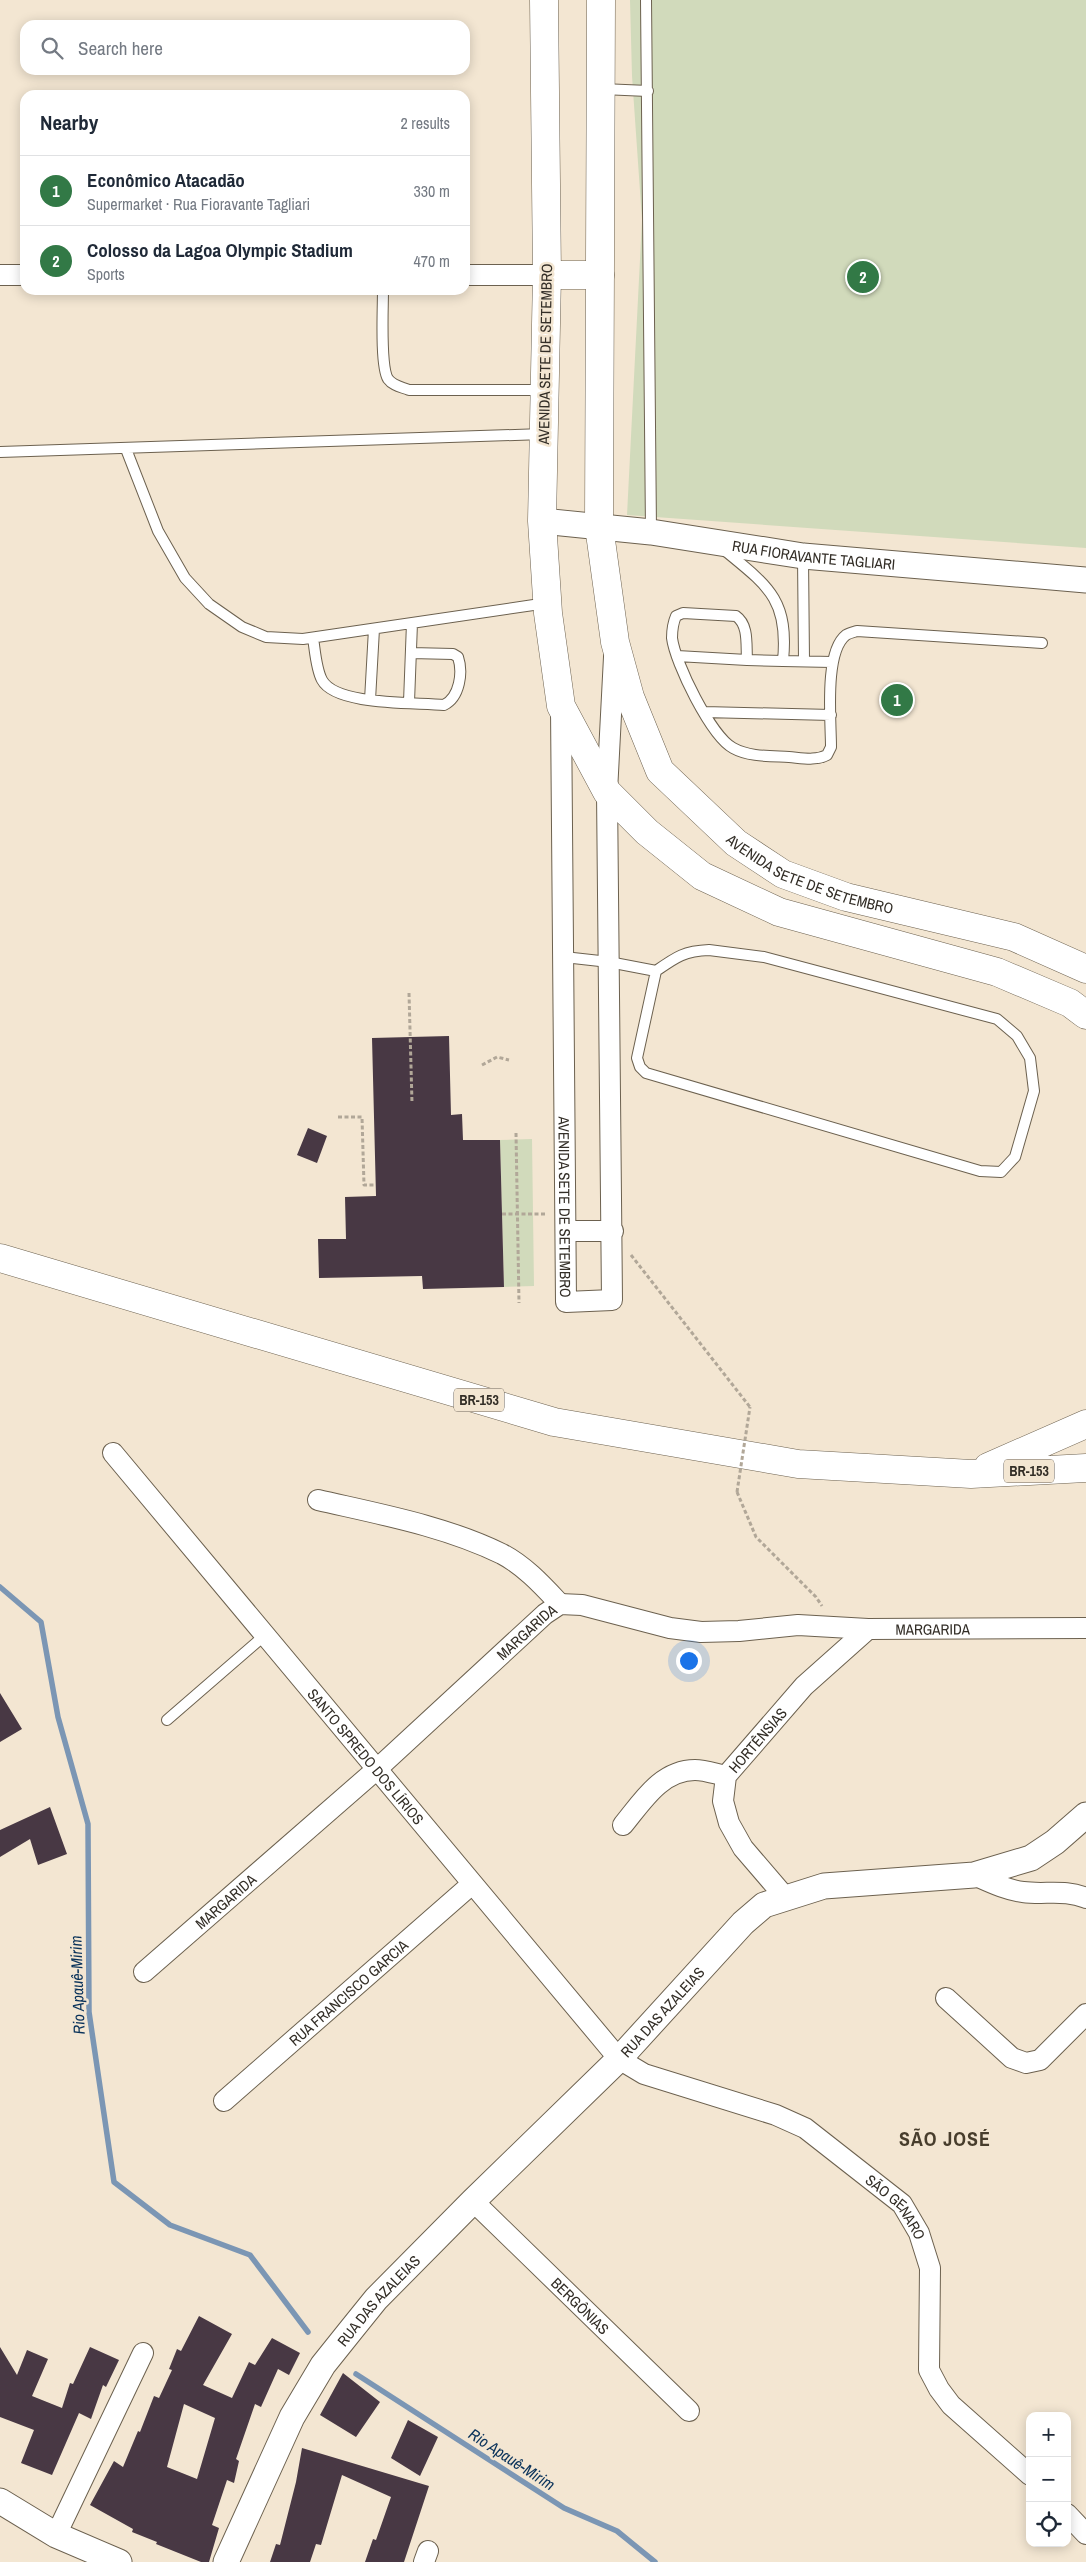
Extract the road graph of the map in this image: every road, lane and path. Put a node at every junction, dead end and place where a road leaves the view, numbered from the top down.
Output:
1 (544, 0) edge
2 (601, 0) edge
3 (646, 0) edge
4 (601, 89) junction
5 (648, 91) junction
6 (0, 275) edge
7 (20, 275) edge
8 (470, 275) edge
9 (547, 275) junction
10 (600, 275) junction
11 (382, 295) edge
12 (545, 390) junction
13 (544, 434) junction
14 (126, 449) junction
15 (0, 452) edge
16 (542, 521) junction
17 (599, 526) junction
18 (651, 532) junction
19 (717, 544) junction
20 (803, 556) junction
21 (1086, 580) edge
22 (548, 603) junction
23 (412, 623) junction
24 (374, 628) junction
25 (313, 638) junction
26 (615, 642) junction
27 (1042, 643) dead end
28 (411, 653) junction
29 (677, 656) junction
30 (747, 660) junction
31 (783, 660) junction
32 (804, 661) junction
33 (832, 662) junction
34 (370, 700) junction
35 (409, 702) junction
36 (561, 706) junction
37 (704, 712) junction
38 (831, 715) junction
39 (606, 792) junction
40 (564, 957) junction
41 (609, 962) junction
42 (1086, 969) edge
43 (656, 971) junction
44 (409, 993) dead end
45 (1086, 1015) edge
46 (509, 1060) dead end
47 (482, 1065) dead end
48 (412, 1103) dead end
49 (338, 1117) dead end
50 (516, 1133) dead end
51 (375, 1185) dead end
52 (502, 1214) dead end
53 (517, 1214) junction
54 (566, 1223) junction
55 (613, 1231) junction
56 (0, 1258) edge
57 (519, 1304) dead end
58 (1086, 1424) edge
59 (113, 1453) dead end
60 (1086, 1468) edge
61 (971, 1474) junction
62 (318, 1500) dead end
63 (560, 1604) junction
64 (834, 1626) junction
65 (868, 1628) junction
66 (1086, 1628) edge
67 (264, 1636) junction
68 (167, 1720) dead end
69 (377, 1769) junction
70 (726, 1776) junction
71 (1086, 1815) edge
72 (623, 1825) dead end
73 (974, 1875) junction
74 (472, 1884) junction
75 (785, 1897) junction
76 (1086, 1898) edge
77 (144, 1972) dead end
78 (946, 1998) dead end
79 (1086, 2014) edge
80 (619, 2059) junction
81 (224, 2101) dead end
82 (473, 2201) junction
83 (143, 2353) dead end
84 (689, 2412) dead end
85 (1026, 2471) edge
86 (0, 2501) edge
87 (1071, 2518) edge
88 (1086, 2534) edge
89 (56, 2535) junction
90 (119, 2562) edge
91 (226, 2562) edge

1 - 9 main road, AVENIDA SETE DE SETEMBRO
2 - 4 main road, AVENIDA SETE DE SETEMBRO
3 - 5 lane
4 - 5 lane
4 - 10 main road, AVENIDA SETE DE SETEMBRO
5 - 18 lane
6 - 7 street
8 - 9 street
9 - 10 main road
9 - 12 main road, AVENIDA SETE DE SETEMBRO
10 - 17 main road, AVENIDA SETE DE SETEMBRO
11 - 12 lane
12 - 13 main road, AVENIDA SETE DE SETEMBRO
13 - 14 lane
13 - 16 main road, AVENIDA SETE DE SETEMBRO
14 - 15 lane
14 - 25 lane
16 - 17 street, RUA FIORAVANTE TAGLIARI
16 - 22 main road, AVENIDA SETE DE SETEMBRO
17 - 18 street, RUA FIORAVANTE TAGLIARI
17 - 26 main road, AVENIDA SETE DE SETEMBRO
18 - 19 street, RUA FIORAVANTE TAGLIARI
19 - 20 street, RUA FIORAVANTE TAGLIARI
19 - 31 lane
20 - 21 street, RUA FIORAVANTE TAGLIARI
20 - 32 lane
22 - 23 lane
22 - 36 main road, AVENIDA SETE DE SETEMBRO
23 - 24 lane
23 - 28 lane
24 - 25 lane
24 - 34 lane
25 - 34 lane
26 - 39 street, AVENIDA SETE DE SETEMBRO
26 - 42 main road, AVENIDA SETE DE SETEMBRO
27 - 33 lane
28 - 35 lane
28 - 35 lane
29 - 30 lane
29 - 30 lane
29 - 37 lane
30 - 31 lane
31 - 32 lane
32 - 33 lane
33 - 38 lane
34 - 35 lane
36 - 39 main road, AVENIDA SETE DE SETEMBRO
36 - 40 street, AVENIDA SETE DE SETEMBRO
37 - 38 lane
37 - 38 lane
39 - 41 street, AVENIDA SETE DE SETEMBRO
39 - 45 main road, AVENIDA SETE DE SETEMBRO
40 - 41 lane
40 - 54 street, AVENIDA SETE DE SETEMBRO
41 - 43 lane
41 - 55 street, AVENIDA SETE DE SETEMBRO
43 - 43 lane
44 - 48 path
46 - 47 path
49 - 51 path
50 - 53 path
52 - 53 path
53 - 54 path
53 - 57 path
54 - 55 street
54 - 55 street, AVENIDA SETE DE SETEMBRO
55 - 64 path, bridge
56 - 61 main road, BR-153
58 - 61 main road
59 - 67 street, SANTO SPREDO DOS LÍRIOS
60 - 61 main road, BR-153
62 - 63 street
63 - 64 street, MARGARIDA
63 - 69 street, MARGARIDA
64 - 65 street, MARGARIDA
65 - 66 street, MARGARIDA
65 - 70 street, HORTÊNSIAS
67 - 68 lane
67 - 69 street, SANTO SPREDO DOS LÍRIOS
69 - 74 street, SANTO SPREDO DOS LÍRIOS
69 - 77 street, MARGARIDA
70 - 72 street
70 - 75 street, HORTÊNSIAS
71 - 73 street, RUA DAS AZALEIAS
73 - 75 street, RUA DAS AZALEIAS
73 - 76 street
74 - 80 street, SANTO SPREDO DOS LÍRIOS
74 - 81 street, RUA FRANCISCO GARCIA
75 - 80 street, RUA DAS AZALEIAS
78 - 79 street
80 - 82 street, RUA DAS AZALEIAS
80 - 85 street, SÃO GENARO
82 - 84 street, BERGÔNIAS
82 - 91 street, RUA DAS AZALEIAS
83 - 89 street
86 - 89 street
87 - 88 street
89 - 90 street

